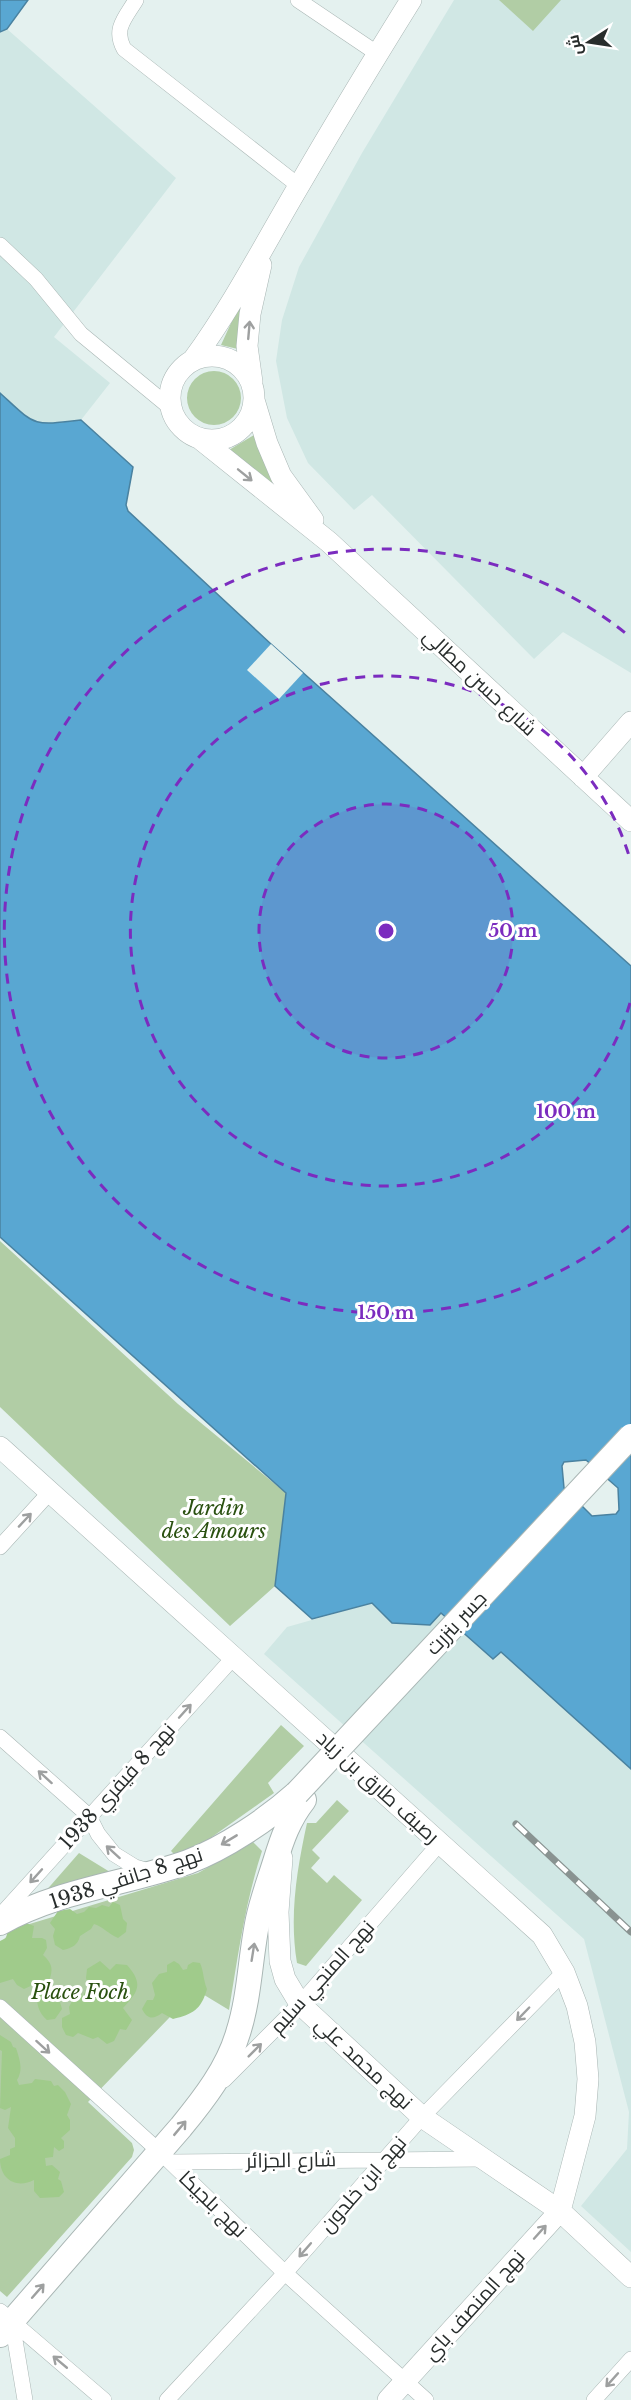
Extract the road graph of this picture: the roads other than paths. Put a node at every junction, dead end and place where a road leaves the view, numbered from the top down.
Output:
1 (136, 0) edge
2 (297, 0) edge
3 (411, 0) edge
4 (378, 54) junction
5 (299, 186) junction
6 (0, 245) edge
7 (266, 247) junction
8 (193, 360) junction
9 (254, 394) junction
10 (171, 410) junction
11 (199, 438) junction
12 (329, 542) junction
13 (631, 722) edge
14 (583, 777) junction
15 (631, 821) edge
16 (631, 1436) edge
17 (0, 1447) edge
18 (631, 1449) edge
19 (50, 1492) junction
20 (0, 1547) edge
21 (234, 1657) junction
22 (0, 1737) edge
23 (301, 1797) junction
24 (88, 1816) junction
25 (284, 1821) junction
26 (440, 1843) junction
27 (152, 1872) junction
28 (0, 1916) edge
29 (0, 1923) edge
30 (564, 1972) junction
31 (300, 2004) junction
32 (0, 2007) edge
33 (198, 2106) junction
34 (422, 2117) junction
35 (165, 2157) junction
36 (385, 2158) junction
37 (483, 2159) junction
38 (560, 2211) junction
39 (285, 2273) junction
40 (631, 2277) edge
41 (4, 2323) edge
42 (631, 2359) edge
43 (405, 2381) junction
44 (25, 2400) edge
45 (105, 2400) edge
46 (167, 2400) edge
47 (388, 2400) edge
48 (426, 2400) edge
49 (594, 2400) edge

1 - 5 street
2 - 4 street
3 - 4 street
4 - 5 street
5 - 7 street
6 - 10 street
7 - 8 street
9 -> 7 street
8 - 9 street
8 - 10 street
9 - 11 street
9 - 12 street
10 - 11 street
11 -> 12 street
12 - 14 street, شارع حسن مطالي
13 - 14 street
14 - 15 street, شارع حسن مطالي
16 - 23 main road, جسر بنزرت, bridge
17 - 19 street, رصيف طارق بن زياد
18 - 23 main road, جسر بنزرت
20 -> 19 street
19 - 21 street, رصيف طارق بن زياد
24 -> 21 street, نهج 8 فيفري 1938
21 - 26 street, رصيف طارق بن زياد
24 -> 22 street
23 - 25 main road, جسر بنزرت
27 -> 24 street
24 -> 28 street, نهج 8 فيفري 1938
25 -> 27 main road, نهج 8 جانفي 1938
25 - 31 street, نهج محمد علي
33 -> 25 main road, نهج المنجي سليم
26 - 30 street, رصيف طارق بن زياد
26 - 31 street, نهج المنجي سليم
27 - 29 main road, نهج 8 جانفي 1938
30 -> 34 street, نهج ابن خلدون
30 - 38 street, رصيف طارق بن زياد
33 -> 31 street, نهج المنجي سليم
31 - 34 street, نهج محمد علي
32 -> 35 street, نهج بلجيكا
35 -> 33 main road, نهج المنجي سليم
34 - 36 street, نهج ابن خلدون
34 - 37 street
35 - 36 street, شارع الجزائر
35 - 39 street, نهج بلجيكا
41 -> 35 main road, نهج المنجي سليم
36 - 37 street, شارع الجزائر
36 -> 39 street, نهج ابن خلدون
37 - 38 street
38 - 40 street
43 -> 38 street, نهج المنصف باي
39 - 43 street, نهج بلجيكا
39 - 46 street, نهج ابن خلدون
41 - 44 street
45 -> 41 street
42 -> 49 street
43 - 47 street, نهج المنصف باي
43 - 48 street, نهج بلجيكا

